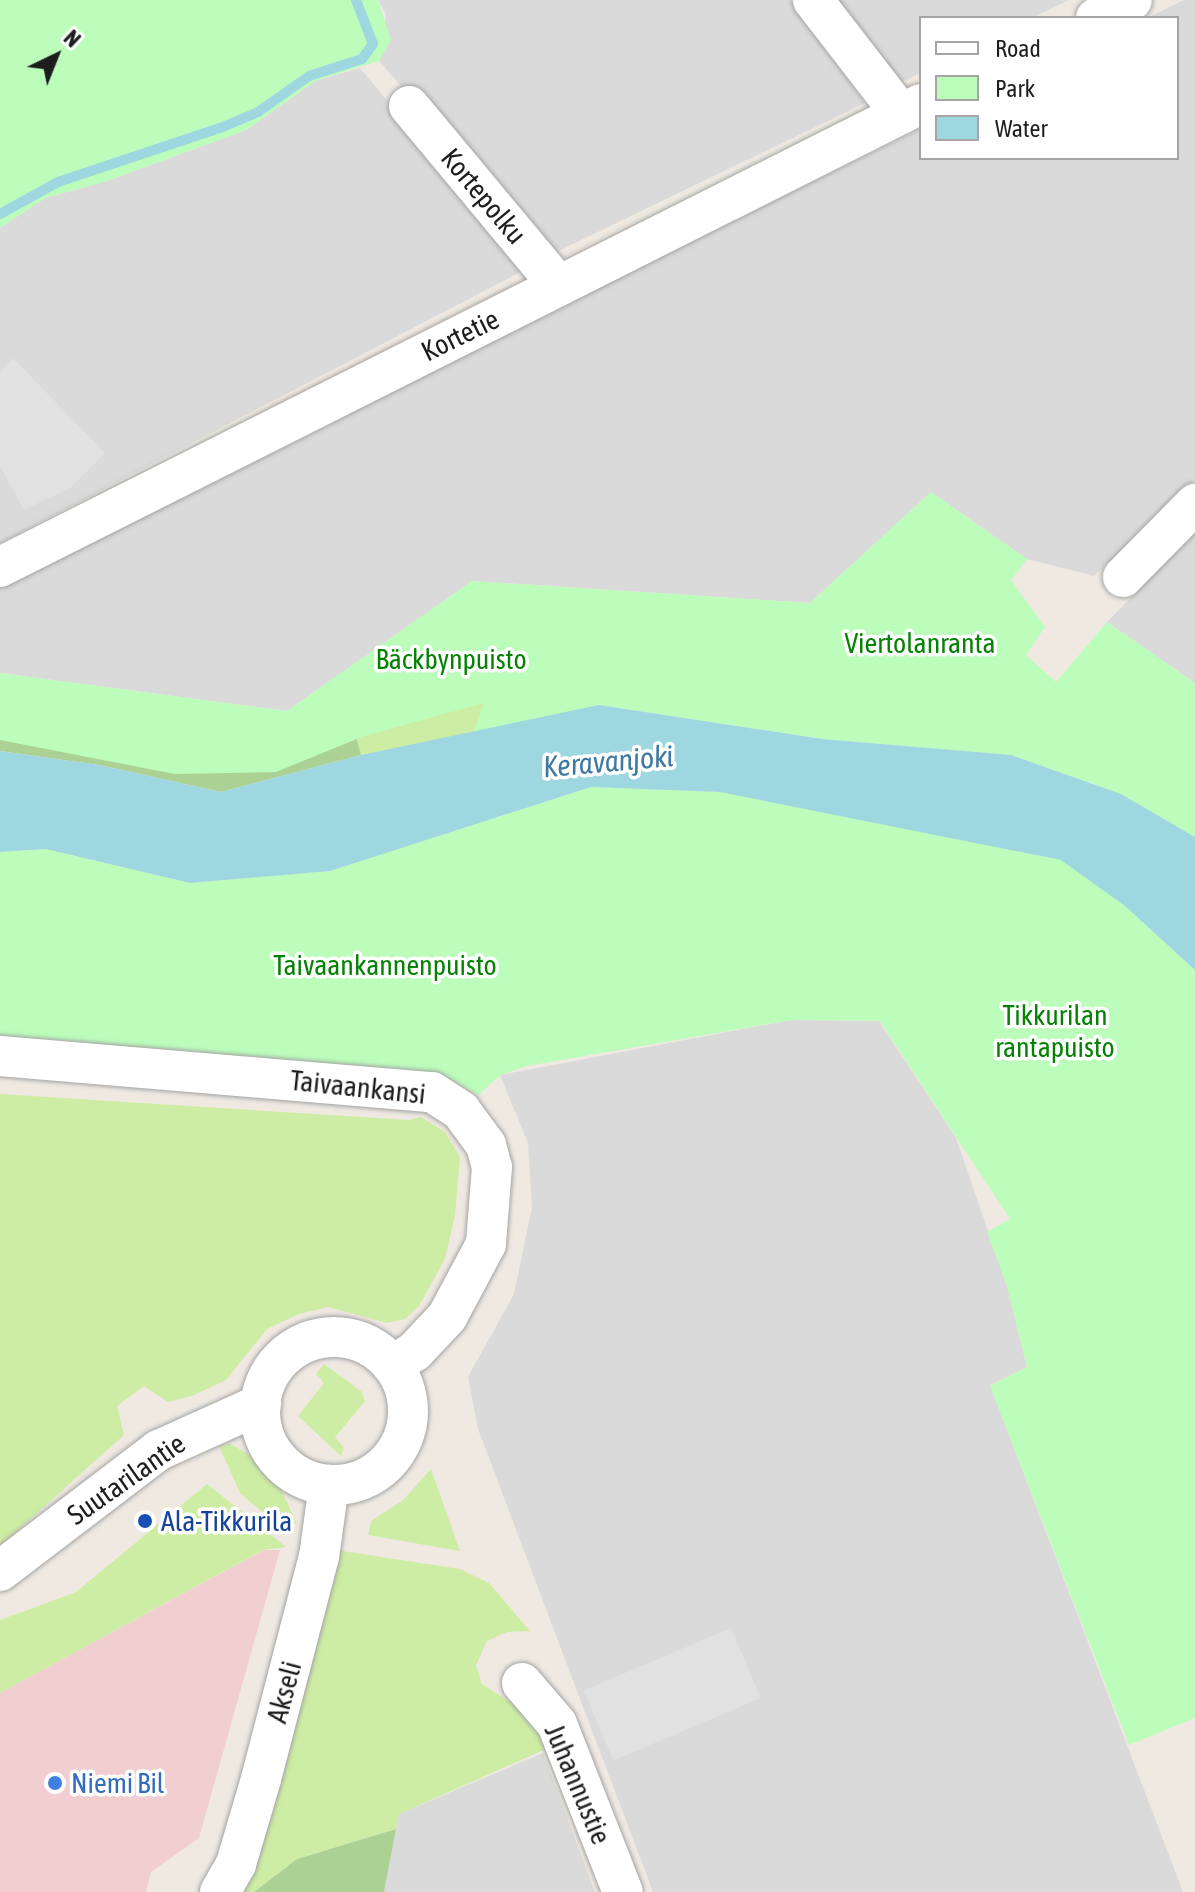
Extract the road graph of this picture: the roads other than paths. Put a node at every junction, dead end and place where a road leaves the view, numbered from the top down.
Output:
1 (813, 0) edge
2 (1132, 0) edge
3 (1100, 16) edge
4 (409, 106) dead end
5 (911, 109) edge
6 (559, 286) junction
7 (1195, 504) edge
8 (0, 567) edge
9 (1123, 577) dead end
10 (0, 1056) edge
11 (392, 1366) junction
12 (261, 1404) junction
13 (329, 1485) junction
14 (0, 1571) edge
15 (522, 1683) dead end
16 (220, 1892) edge
17 (623, 1892) edge

1 - 5 street
2 - 3 street
4 - 6 street, Kortepolku
5 - 6 street, Kortetie
6 - 8 street, Kortetie
7 - 9 street
10 - 11 street, Taivaankansi
11 - 12 street
11 - 13 street
12 - 13 street
12 - 14 street, Suutarilantie
13 - 16 street, Akseli
15 - 17 street, Juhannustie

